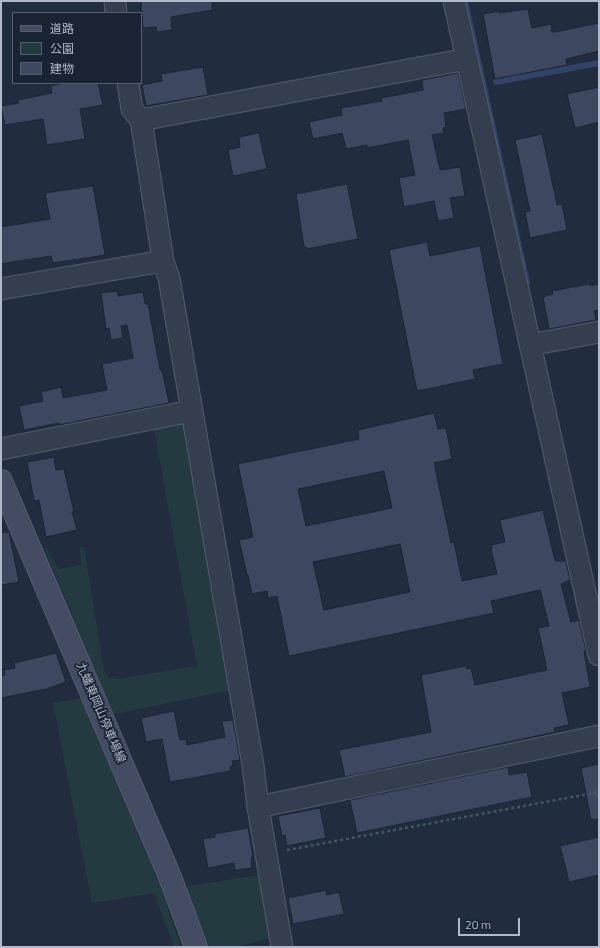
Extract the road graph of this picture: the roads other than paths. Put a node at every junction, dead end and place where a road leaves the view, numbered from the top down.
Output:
1 (114, 1) edge
2 (454, 1) edge
3 (116, 12) edge
4 (467, 59) junction
5 (128, 84) edge
6 (141, 120) junction
7 (163, 261) junction
8 (1, 289) edge
9 (599, 332) edge
10 (538, 344) junction
11 (191, 411) junction
12 (1, 449) edge
13 (1, 481) edge
14 (599, 655) edge
15 (599, 736) edge
16 (264, 805) junction
17 (196, 947) edge
18 (282, 947) edge

1 - 3 street
2 - 4 street
4 - 6 street
4 - 10 street
5 - 6 street
6 - 7 street
7 - 8 street
7 - 11 street
9 - 10 street
10 - 14 street
11 - 12 street
11 - 16 street
13 - 17 main road, 九蟠東岡山停車場線
15 - 16 street
16 - 18 street

